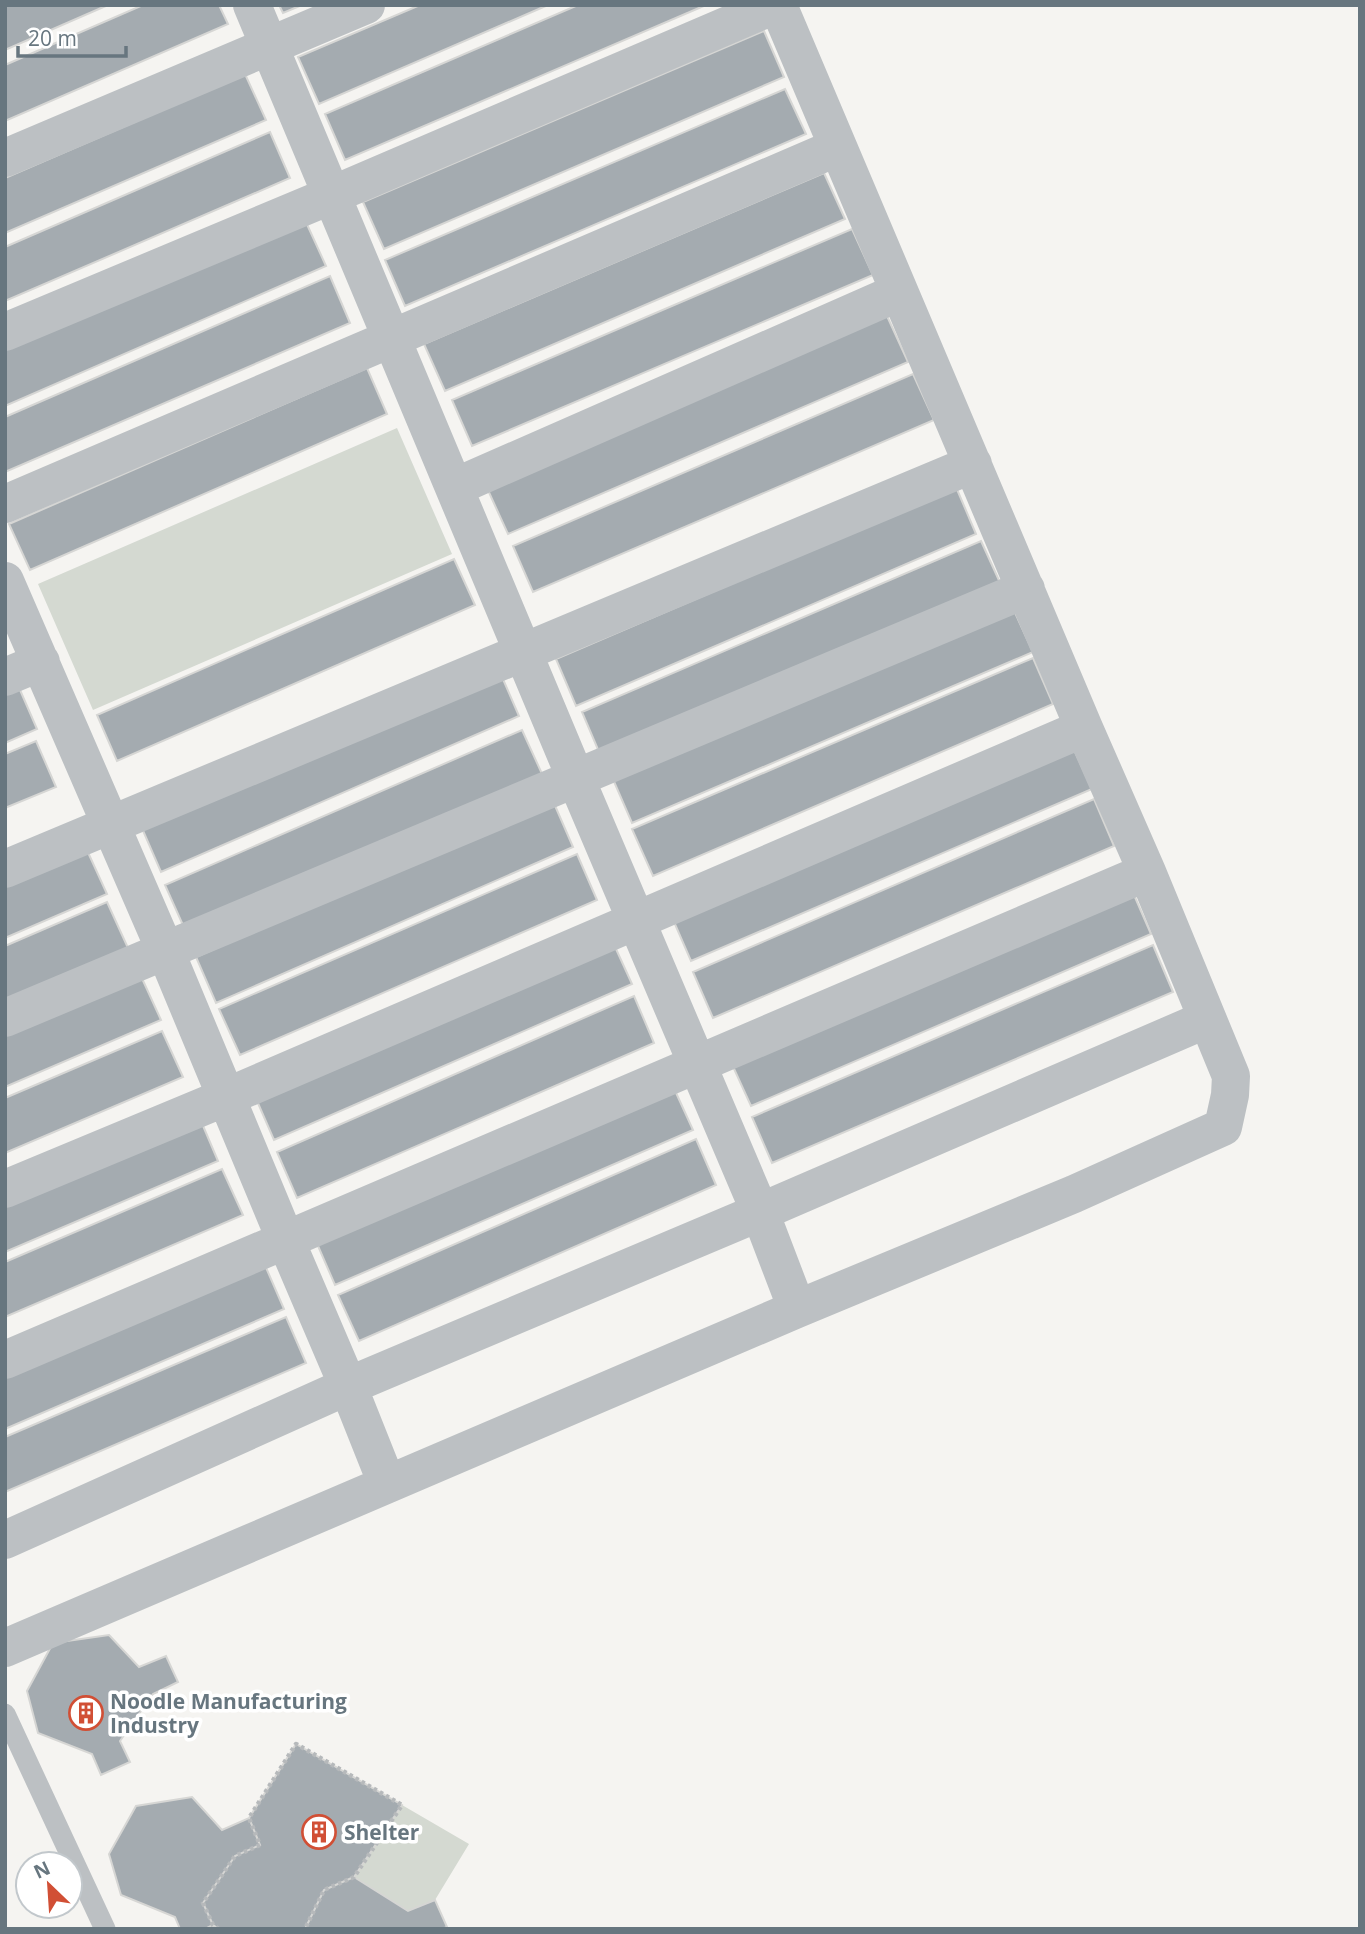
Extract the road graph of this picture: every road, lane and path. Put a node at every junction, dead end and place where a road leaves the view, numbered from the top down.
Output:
1 (252, 5) edge
2 (366, 5) edge
3 (776, 5) edge
4 (270, 47) junction
5 (838, 147) junction
6 (5, 158) edge
7 (332, 195) junction
8 (899, 292) junction
9 (5, 332) edge
10 (391, 337) junction
11 (973, 464) junction
12 (455, 487) junction
13 (5, 504) edge
14 (5, 581) edge
15 (1026, 589) junction
16 (523, 652) junction
17 (41, 662) junction
18 (5, 677) edge
19 (1084, 728) junction
20 (576, 779) junction
21 (110, 824) junction
22 (5, 869) edge
23 (1147, 872) junction
24 (636, 920) junction
25 (165, 950) junction
26 (5, 1018) edge
27 (1207, 1019) junction
28 (697, 1063) junction
29 (226, 1097) junction
30 (5, 1189) edge
31 (760, 1212) junction
32 (286, 1241) junction
33 (797, 1309) junction
34 (5, 1360) edge
35 (348, 1386) junction
36 (387, 1484) junction
37 (5, 1539) edge
38 (5, 1648) edge
39 (5, 1714) edge
40 (105, 1929) edge
41 (219, 1929) edge
42 (305, 1929) edge

1 - 4 street
2 - 4 street
3 - 5 street
3 - 7 street
4 - 6 street
4 - 7 street
5 - 8 street
5 - 10 street
7 - 9 street
7 - 10 street
8 - 11 street
8 - 12 street
10 - 12 street
10 - 13 street
11 - 15 street
11 - 16 street
12 - 16 street
14 - 17 street
15 - 19 street
15 - 20 street
16 - 20 street
16 - 21 street
17 - 18 street
17 - 21 street
19 - 23 street
19 - 24 street
20 - 24 street
20 - 25 street
21 - 22 street
21 - 25 street
23 - 27 street
23 - 28 street
24 - 28 street
24 - 29 street
25 - 26 street
25 - 29 street
27 - 31 street
27 - 33 street
28 - 31 street
28 - 32 street
29 - 30 street
29 - 32 street
31 - 33 street
31 - 35 street
32 - 34 street
32 - 35 street
33 - 36 street
35 - 36 street
35 - 37 street
36 - 38 street
39 - 40 lane
41 - 42 path

